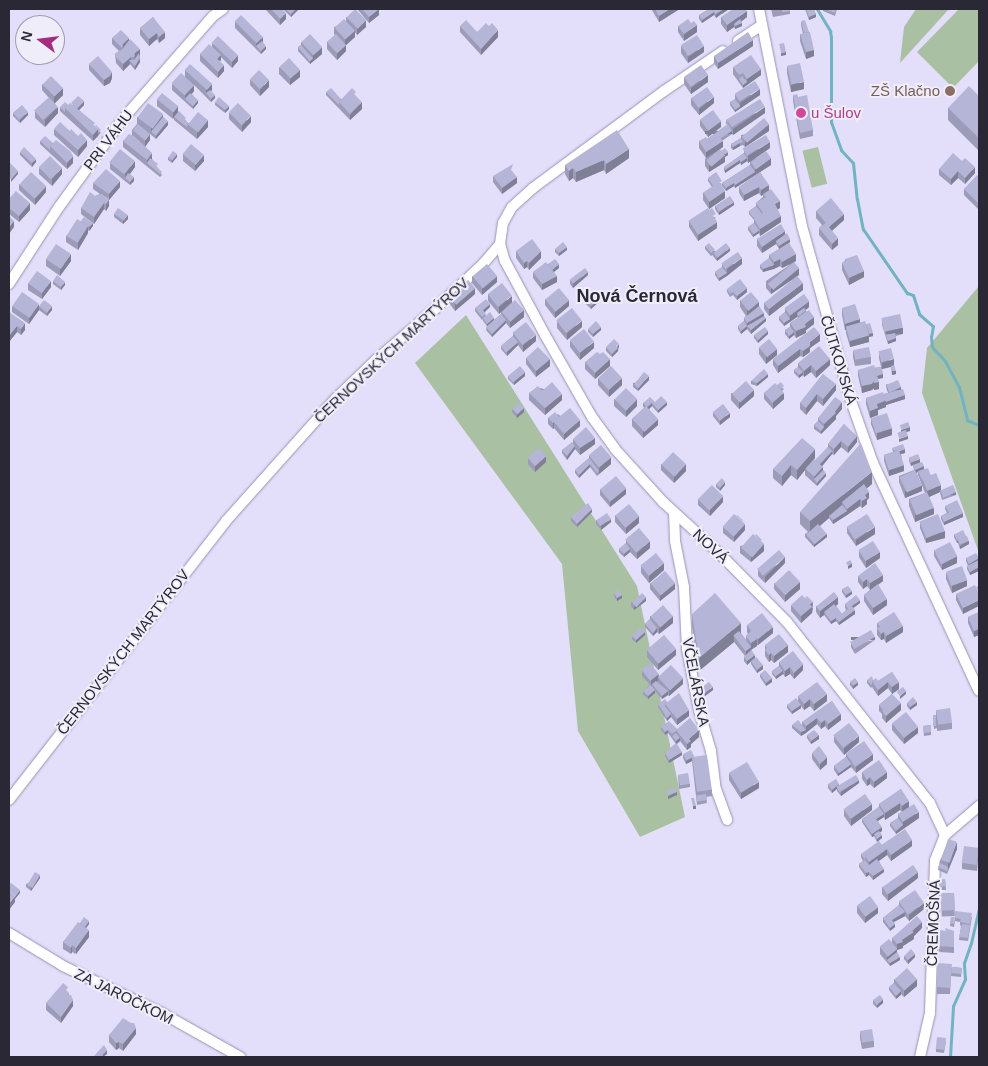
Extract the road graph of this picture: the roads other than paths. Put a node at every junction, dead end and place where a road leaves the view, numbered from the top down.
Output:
1 (223, 9) edge
2 (759, 9) edge
3 (762, 25) junction
4 (500, 244) junction
5 (9, 284) edge
6 (674, 512) junction
7 (979, 691) edge
8 (9, 800) edge
9 (979, 806) edge
10 (727, 820) dead end
11 (945, 835) junction
12 (9, 933) edge
13 (240, 1057) edge
14 (920, 1057) edge

1 - 5 street, PRI VÁHU
2 - 3 street, ČUTKOVSKÁ
3 - 4 street
3 - 7 street, ČUTKOVSKÁ
4 - 6 street, NOVÁ
4 - 8 street, ČERNOVSKÝCH MARTÝROV
6 - 10 street, VČELÁRSKA
6 - 11 street, NOVÁ
9 - 11 street, ČREMOŠNÁ
11 - 14 street, ČREMOŠNÁ
12 - 13 street, ZA JAROČKOM

